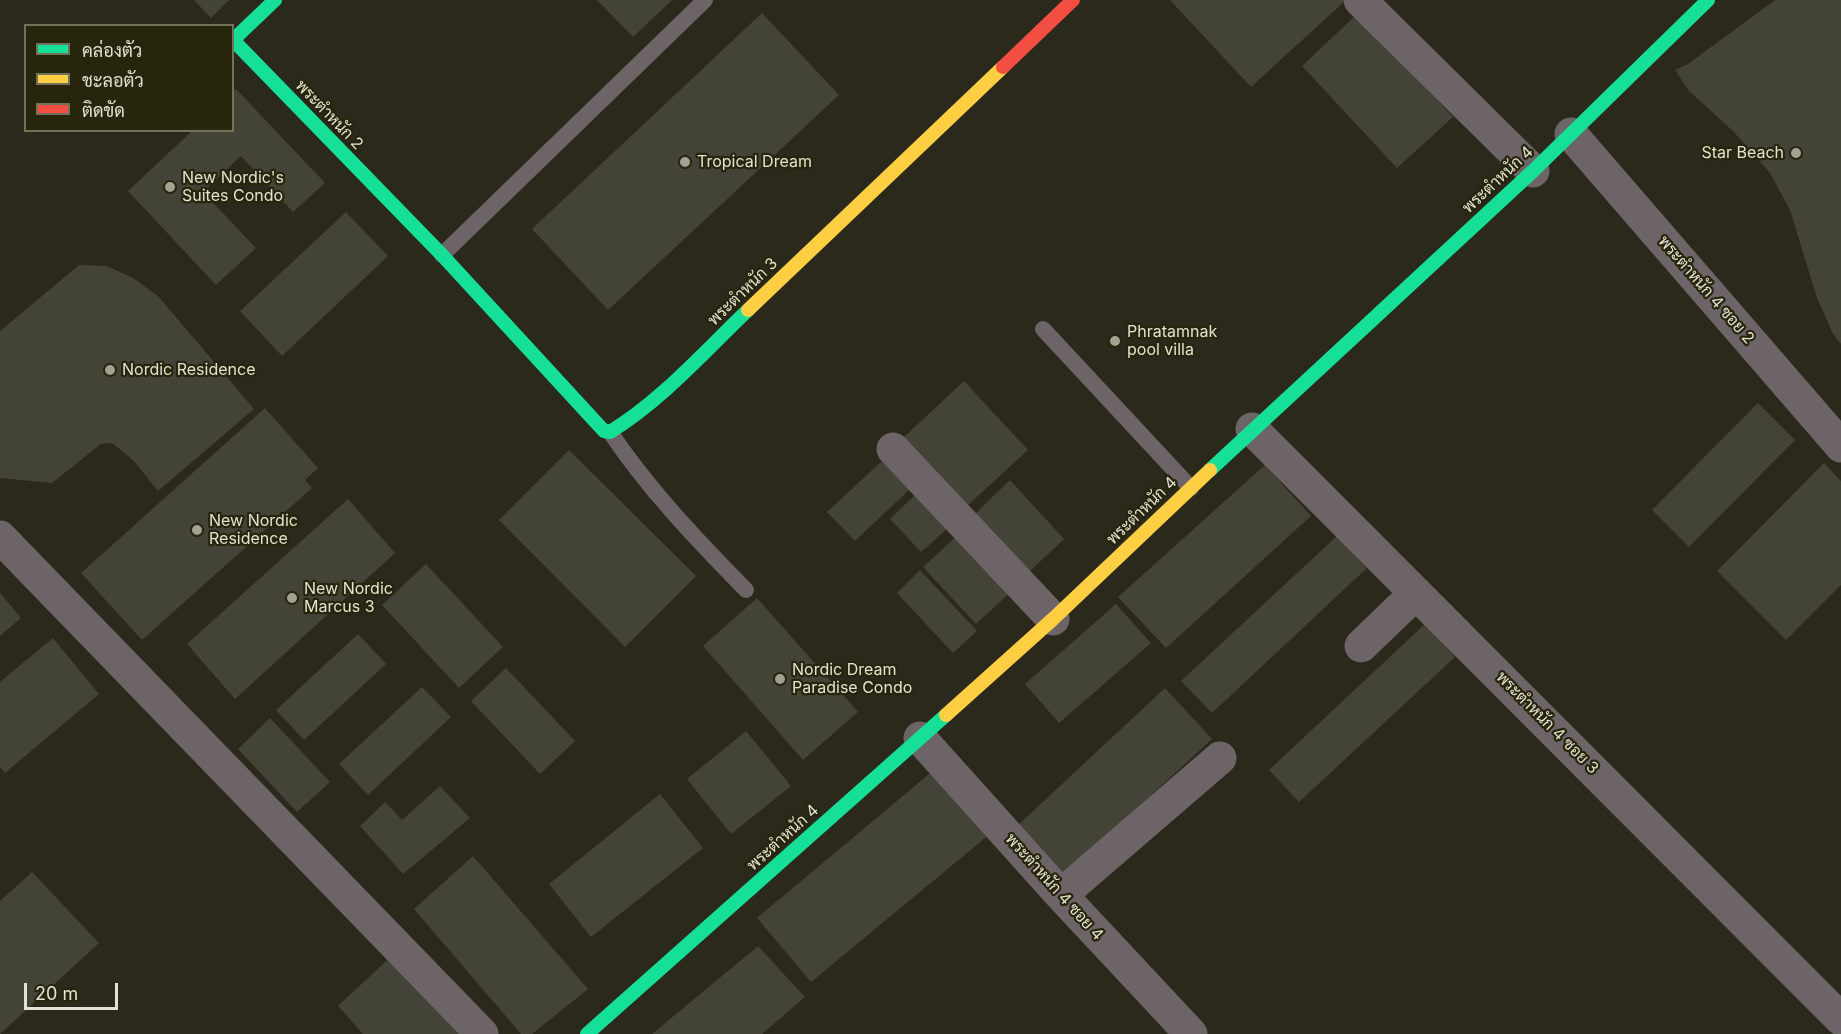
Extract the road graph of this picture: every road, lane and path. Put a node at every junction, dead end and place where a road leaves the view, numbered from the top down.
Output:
1 (275, 0) edge
2 (705, 0) edge
3 (1073, 0) edge
4 (1360, 0) edge
5 (1708, 0) edge
6 (234, 39) edge
7 (234, 41) edge
8 (1570, 134) junction
9 (1533, 171) junction
10 (442, 255) junction
11 (1043, 329) dead end
12 (1252, 429) junction
13 (610, 432) junction
14 (1841, 446) edge
15 (893, 449) dead end
16 (1191, 488) junction
17 (0, 537) edge
18 (746, 590) dead end
19 (1416, 593) junction
20 (1053, 619) junction
21 (1360, 646) dead end
22 (920, 738) junction
23 (1220, 758) dead end
24 (1061, 896) junction
25 (1841, 1019) edge
26 (482, 1034) edge
27 (587, 1034) edge
28 (1191, 1034) edge

1 - 6 street, พระตำหนัก 2
2 - 10 lane
3 - 13 street, พระตำหนัก 3
4 - 9 street
5 - 8 street, พระตำหนัก 4
7 - 10 street, พระตำหนัก 2
8 - 9 street, พระตำหนัก 4
8 - 14 street, พระตำหนัก 4 ซอย 2
9 - 12 street, พระตำหนัก 4
10 - 13 street
11 - 16 lane
12 - 16 street, พระตำหนัก 4
12 - 19 street, พระตำหนัก 4 ซอย 3
13 - 18 lane
15 - 20 street
16 - 20 street, พระตำหนัก 4
17 - 26 street
19 - 21 street
19 - 25 street, พระตำหนัก 4 ซอย 3
20 - 22 street, พระตำหนัก 4
22 - 24 street, พระตำหนัก 4 ซอย 4
22 - 27 street, พระตำหนัก 4
23 - 24 street
24 - 28 street, พระตำหนัก 4 ซอย 4

